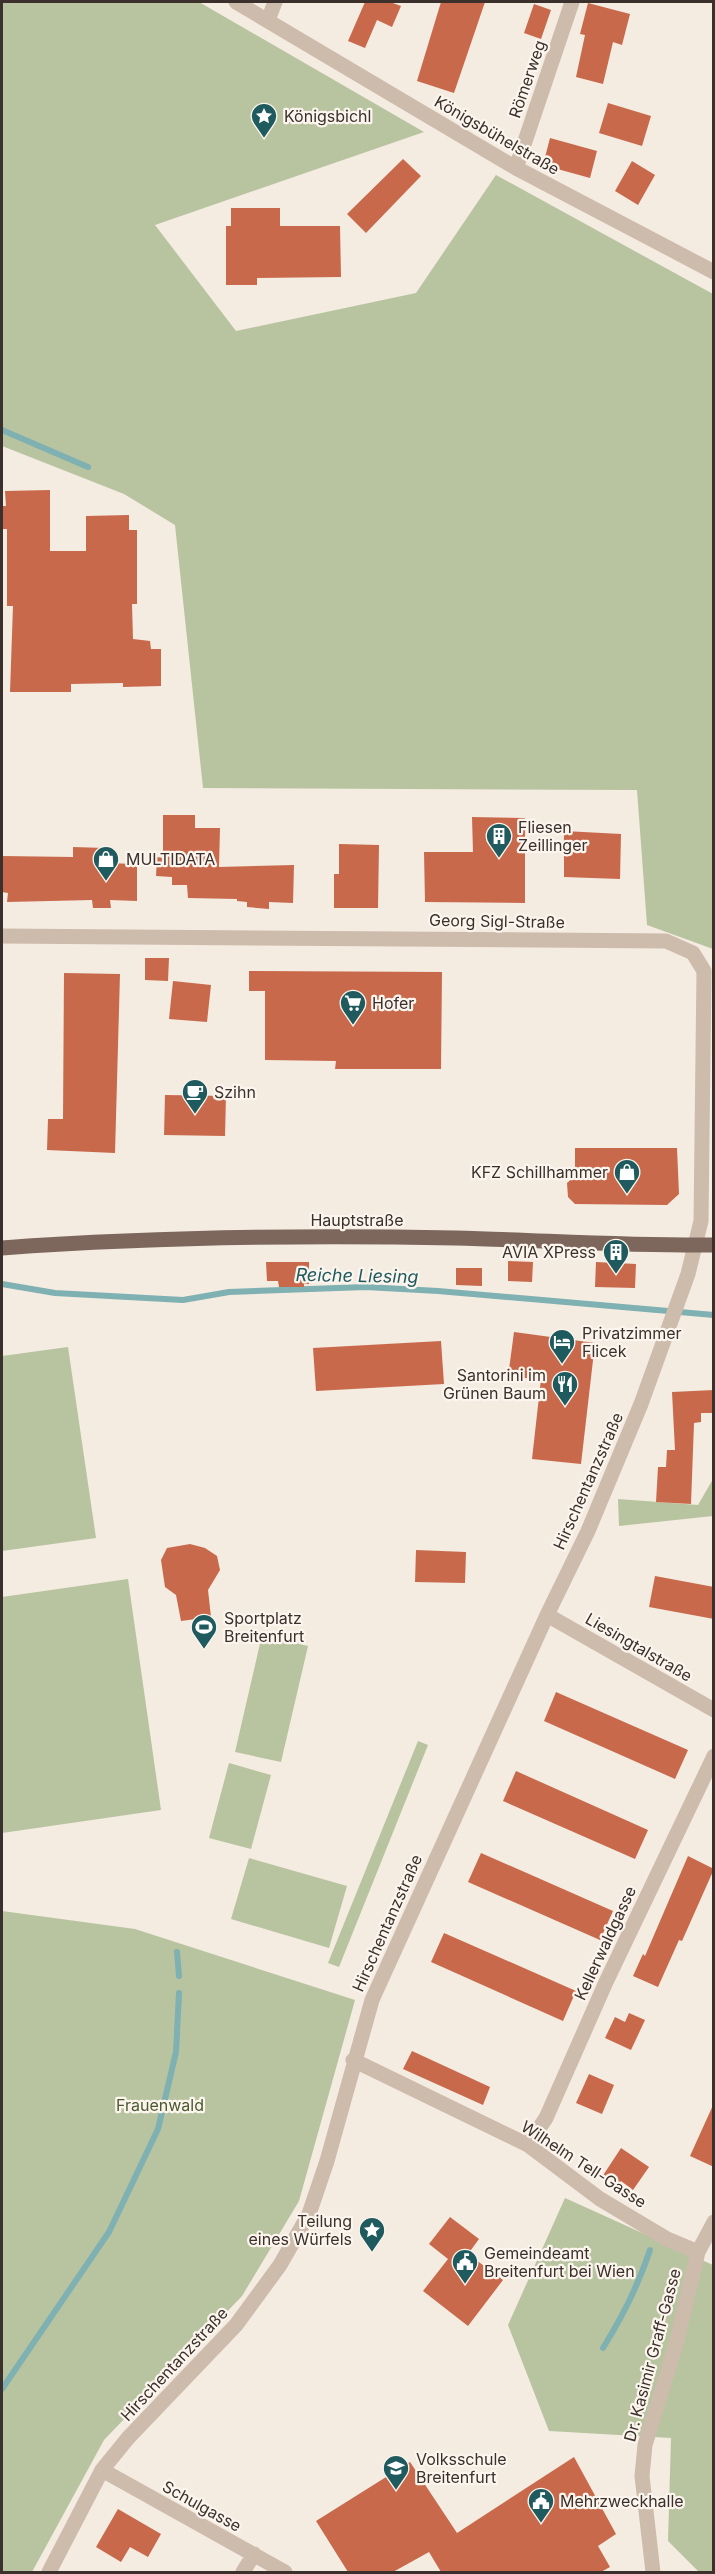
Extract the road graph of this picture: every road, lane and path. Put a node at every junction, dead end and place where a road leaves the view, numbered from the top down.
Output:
1 (236, 2) edge
2 (275, 2) edge
3 (572, 2) edge
4 (268, 20) junction
5 (516, 168) junction
6 (714, 272) edge
7 (2, 936) edge
8 (697, 1245) junction
9 (714, 1245) edge
10 (2, 1248) edge
11 (547, 1616) junction
12 (714, 1710) edge
13 (714, 1756) edge
14 (353, 2060) junction
15 (528, 2145) junction
16 (714, 2222) edge
17 (698, 2253) junction
18 (102, 2470) junction
19 (254, 2554) junction
20 (49, 2572) edge
21 (243, 2572) edge
22 (285, 2572) edge
23 (653, 2572) edge

1 - 4 street, Königsbühelstraße
2 - 4 street
3 - 5 street, Römerweg
4 - 5 street, Königsbühelstraße
5 - 6 street, Königsbühelstraße
7 - 8 street, Georg Sigl-Straße
8 - 9 main road, Hauptstraße
8 - 10 main road, Hauptstraße
8 - 11 street, Hirschentanzstraße
11 - 12 street, Liesingtalstraße
11 - 14 street, Hirschentanzstraße
13 - 15 street, Kellerwaldgasse
14 - 15 street, Wilhelm Tell-Gasse
14 - 18 street, Hirschentanzstraße
15 - 17 street, Wilhelm Tell-Gasse
16 - 17 street, Dr. Kasimir Graff-Gasse
17 - 23 street, Dr. Kasimir Graff-Gasse
18 - 19 street, Schulgasse
18 - 20 street, Hirschentanzstraße
19 - 21 street
19 - 22 street, Schulgasse

